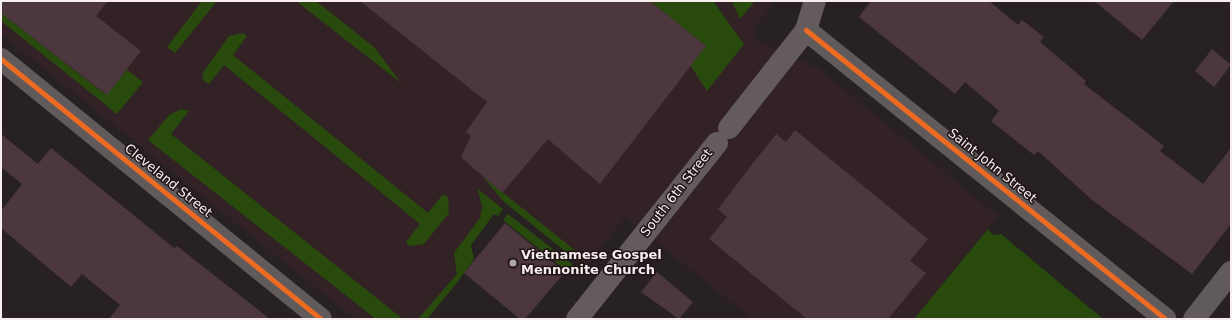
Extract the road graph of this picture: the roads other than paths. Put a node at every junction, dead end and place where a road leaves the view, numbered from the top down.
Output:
1 (815, 1) edge
2 (806, 30) junction
3 (1, 59) edge
4 (1231, 272) edge
5 (321, 319) edge
6 (577, 319) edge
7 (1164, 319) edge
8 (1194, 319) edge

1 - 2 main road, South 6th Street
2 - 6 main road, South 6th Street
2 - 7 street, Saint John Street
3 - 5 street, Cleveland Street
4 - 8 street

